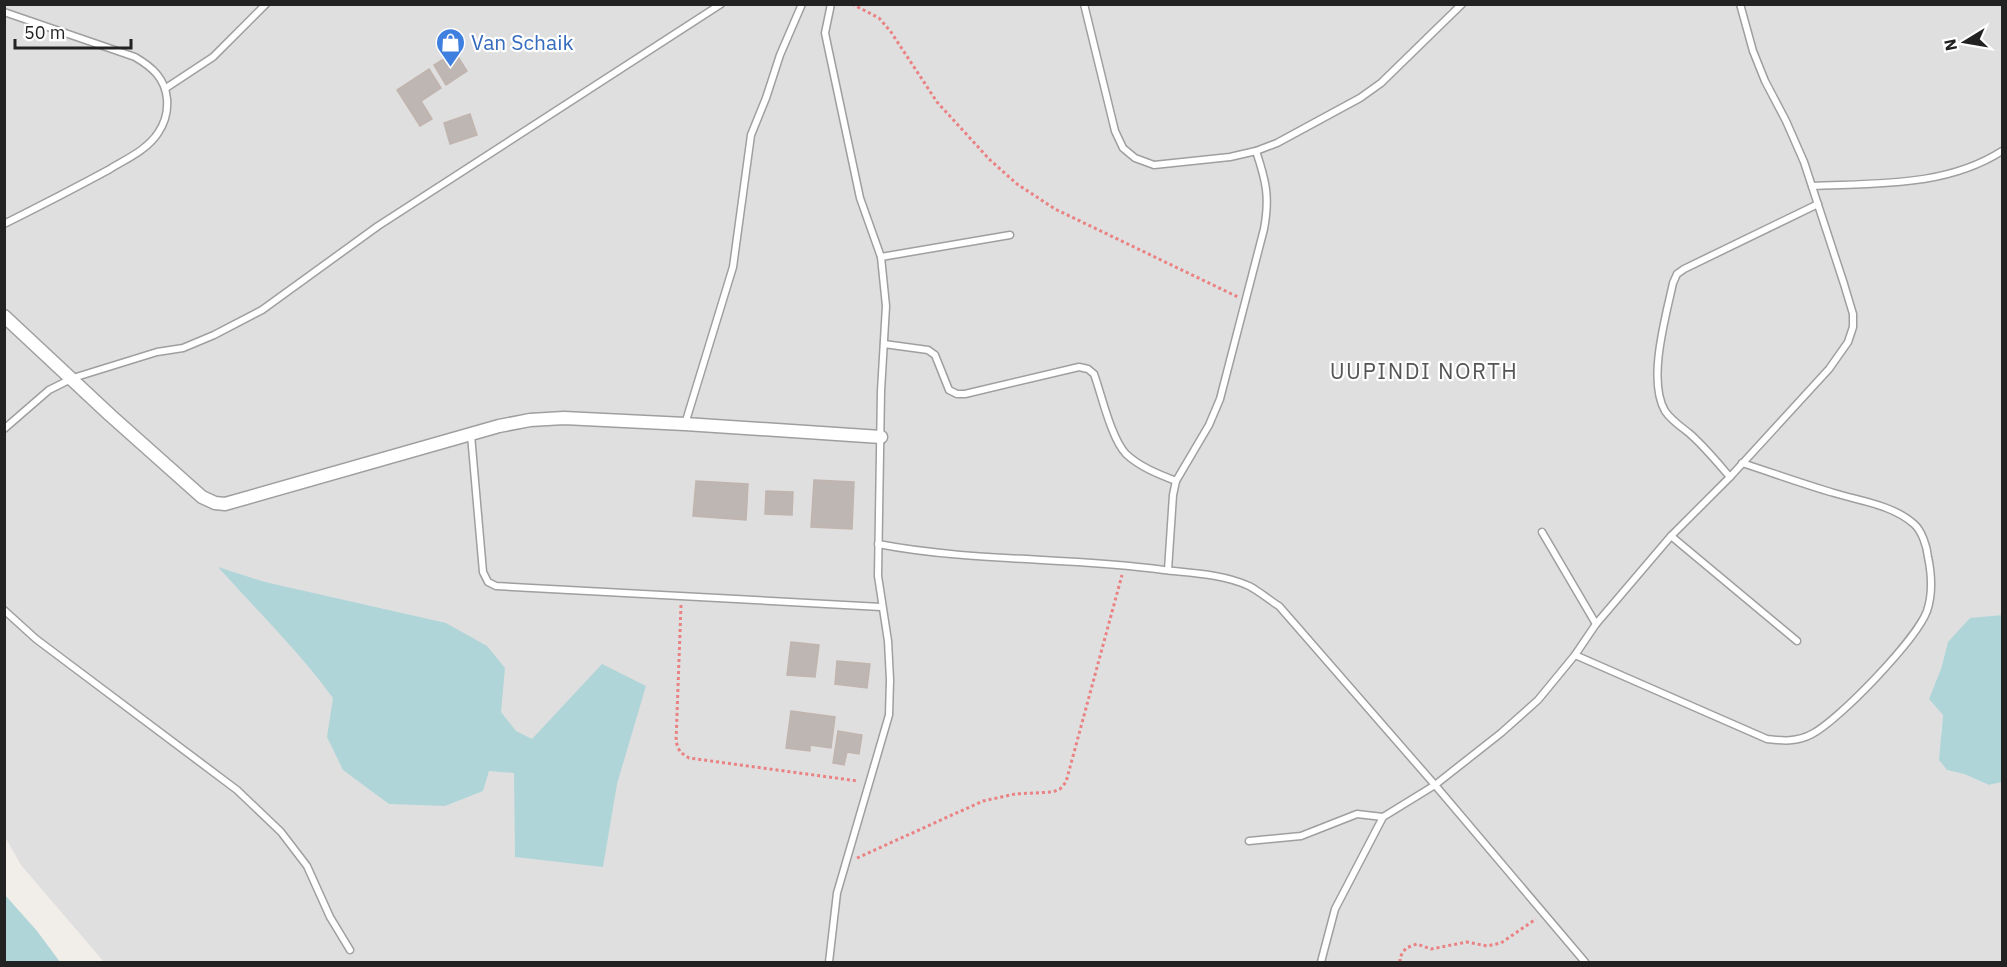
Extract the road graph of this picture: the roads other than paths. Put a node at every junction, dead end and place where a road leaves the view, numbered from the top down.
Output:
1 (266, 4) edge
2 (720, 4) edge
3 (802, 4) edge
4 (831, 4) edge
5 (1084, 4) edge
6 (1462, 4) edge
7 (1740, 4) edge
8 (4, 12) edge
9 (166, 88) junction
10 (1256, 151) junction
11 (2002, 152) edge
12 (1993, 157) junction
13 (2002, 162) edge
14 (1812, 186) junction
15 (1818, 204) junction
16 (4, 225) edge
17 (1010, 235) dead end
18 (881, 257) junction
19 (4, 316) edge
20 (884, 344) junction
21 (73, 378) junction
22 (685, 424) junction
23 (4, 429) edge
24 (471, 434) junction
25 (881, 437) junction
26 (1742, 463) junction
27 (1730, 477) junction
28 (1176, 482) junction
29 (1542, 531) dead end
30 (1671, 536) junction
31 (878, 544) junction
32 (1168, 570) junction
33 (881, 607) junction
34 (4, 610) edge
35 (1596, 624) junction
36 (1797, 641) dead end
37 (1575, 655) junction
38 (1435, 785) junction
39 (1383, 818) junction
40 (1250, 841) dead end
41 (351, 951) dead end
42 (829, 963) edge
43 (1321, 963) edge
44 (1585, 963) edge

1 - 9 lane
2 - 21 lane
3 - 22 lane
4 - 18 lane
5 - 10 lane
6 - 10 lane
7 - 14 lane
8 - 9 lane
9 - 16 lane
10 - 28 lane
11 - 12 lane
12 - 13 lane
12 - 14 lane
14 - 15 lane
15 - 26 lane
15 - 27 lane
17 - 18 lane
18 - 20 lane
19 - 21 street
20 - 25 lane
20 - 28 lane
21 - 23 lane
21 - 24 street
22 - 24 street
22 - 25 street
24 - 33 lane
25 - 31 lane
26 - 27 lane
26 - 37 lane
27 - 30 lane
28 - 32 lane
29 - 35 lane
30 - 35 lane
30 - 36 lane
31 - 32 lane
31 - 33 lane
32 - 38 lane
33 - 42 lane
34 - 41 lane
35 - 37 lane
37 - 38 lane
38 - 39 lane
38 - 44 lane
39 - 40 lane
39 - 43 lane

